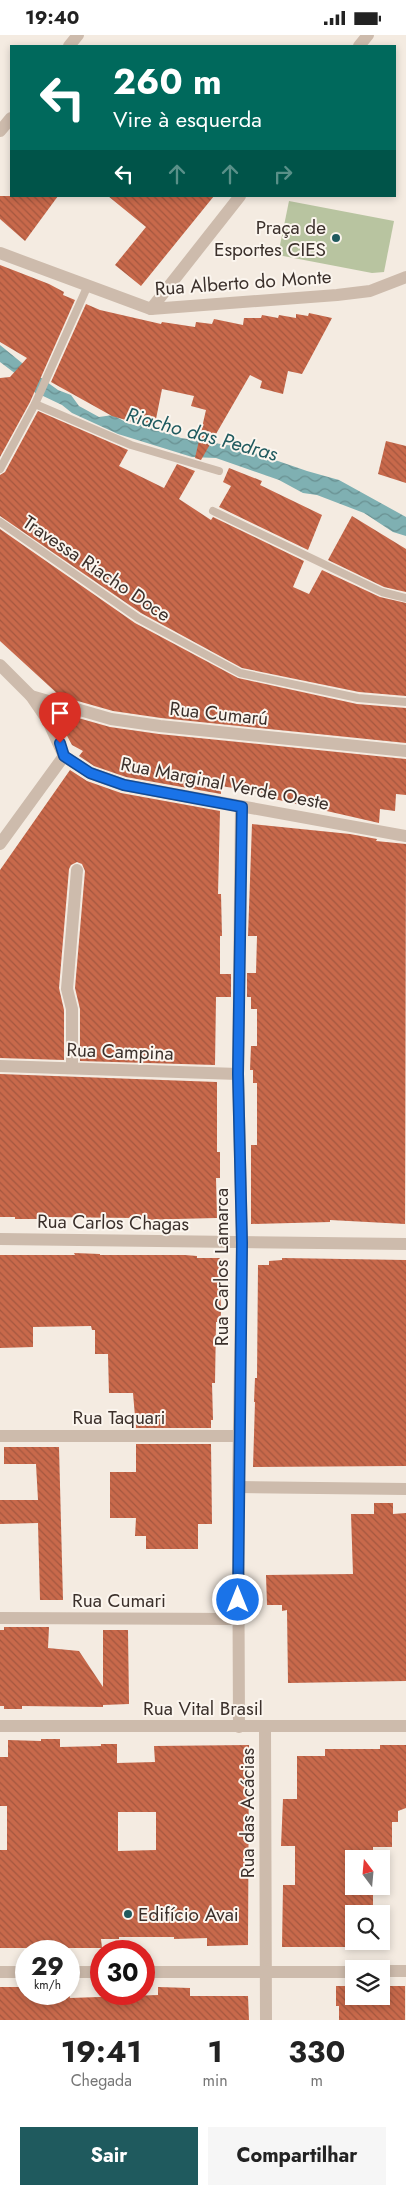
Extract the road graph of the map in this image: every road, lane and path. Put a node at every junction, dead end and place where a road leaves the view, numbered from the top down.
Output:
1 (78, 35) edge
2 (70, 45) edge
3 (10, 119) edge
4 (0, 131) edge
5 (239, 197) edge
6 (0, 253) edge
7 (406, 277) edge
8 (88, 285) junction
9 (151, 309) junction
10 (35, 404) junction
11 (0, 469) edge
12 (220, 471) dead end
13 (213, 511) dead end
14 (0, 522) edge
15 (406, 599) edge
16 (0, 665) edge
17 (32, 696) junction
18 (406, 701) edge
19 (406, 751) edge
20 (64, 756) junction
21 (242, 807) junction
22 (406, 836) edge
23 (0, 844) edge
24 (77, 870) dead end
25 (0, 1066) edge
26 (72, 1068) junction
27 (238, 1074) junction
28 (0, 1239) edge
29 (242, 1243) junction
30 (406, 1244) edge
31 (0, 1436) edge
32 (238, 1436) junction
33 (238, 1487) junction
34 (406, 1489) edge
35 (0, 1618) edge
36 (238, 1619) junction
37 (0, 1726) edge
38 (406, 1726) edge
39 (239, 1727) junction
40 (266, 1727) junction
41 (0, 1971) edge
42 (390, 1971) edge
43 (406, 1971) edge
44 (15, 1972) edge
45 (155, 1972) edge
46 (345, 1972) edge
47 (266, 1973) junction
48 (266, 2020) edge

1 - 2 street
3 - 4 street
5 - 9 street
6 - 8 street, Rua Alberto do Monte
7 - 9 street, Rua Alberto do Monte
8 - 9 street, Rua Alberto do Monte
8 - 10 lane
10 - 11 lane
10 - 12 lane
13 - 15 lane
14 - 18 lane, Travessa Riacho Doce
16 - 17 street
17 - 19 street, Rua Cumarú
17 - 20 street
20 - 21 street, Rua Marginal Verde Oeste
20 - 23 street
21 - 22 street, Rua Marginal Verde Oeste
21 - 27 street, Rua Carlos Lamarca
24 - 26 street
25 - 26 street, Rua Campina
26 - 27 street, Rua Campina
27 - 29 street, Rua Carlos Lamarca
28 - 29 street, Rua Carlos Chagas
29 - 30 street, Rua Carlos Chagas
29 - 32 street, Rua Carlos Lamarca
31 - 32 street, Rua Taquari
32 - 33 street, Rua Carlos Lamarca
33 - 34 street
33 - 36 street, Rua Carlos Lamarca
35 - 36 street, Rua Cumari
36 - 39 street, Rua Carlos Lamarca
37 - 39 street, Rua Vital Brasil
38 - 40 street, Rua Vital Brasil
39 - 40 street, Rua Vital Brasil
40 - 47 street, Rua das Acácias
41 - 44 street
42 - 43 street
45 - 47 street
46 - 47 street
47 - 48 street, Rua das Acácias

